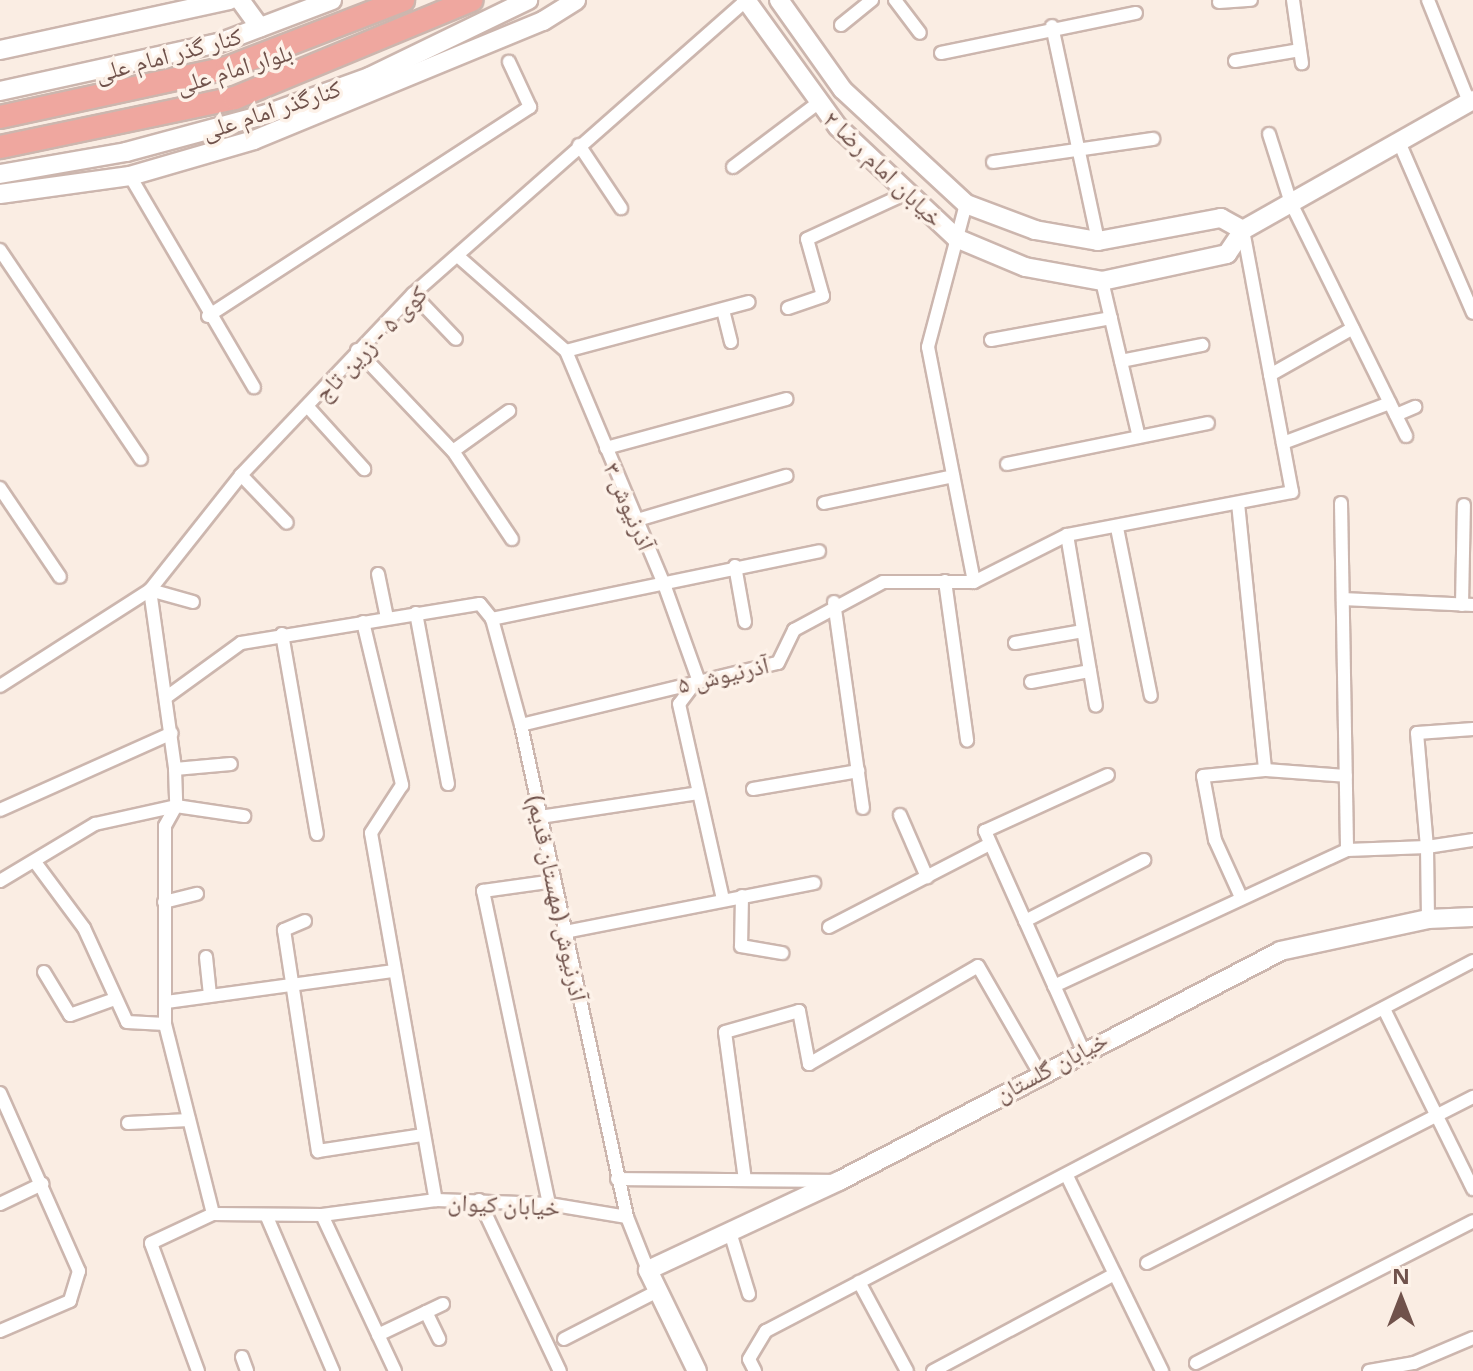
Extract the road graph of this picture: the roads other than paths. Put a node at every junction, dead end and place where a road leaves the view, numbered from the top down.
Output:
1 (230, 0) edge
2 (240, 0) edge
3 (332, 0) edge
4 (403, 0) edge
5 (472, 0) edge
6 (528, 0) edge
7 (576, 0) edge
8 (747, 0) edge
9 (779, 0) edge
10 (872, 0) edge
11 (895, 0) edge
12 (1251, 0) edge
13 (1293, 0) edge
14 (1428, 0) edge
15 (1219, 2) dead end
16 (1136, 13) dead end
17 (841, 25) dead end
18 (1052, 26) junction
19 (260, 28) junction
20 (920, 33) dead end
21 (0, 50) edge
22 (941, 53) dead end
23 (1235, 61) dead end
24 (509, 62) dead end
25 (0, 91) edge
26 (1471, 101) edge
27 (818, 103) junction
28 (258, 116) junction
29 (0, 117) edge
30 (318, 117) junction
31 (1269, 134) dead end
32 (1153, 139) dead end
33 (1399, 142) junction
34 (579, 145) junction
35 (0, 147) edge
36 (224, 149) junction
37 (1081, 150) junction
38 (993, 162) dead end
39 (733, 167) dead end
40 (0, 174) edge
41 (130, 176) junction
42 (0, 194) edge
43 (905, 194) junction
44 (1291, 203) junction
45 (966, 204) junction
46 (621, 208) dead end
47 (1243, 230) junction
48 (956, 238) junction
49 (1098, 241) junction
50 (0, 250) edge
51 (460, 258) junction
52 (1102, 281) junction
53 (413, 294) junction
54 (749, 302) dead end
55 (788, 308) dead end
56 (723, 310) junction
57 (1473, 313) edge
58 (208, 316) junction
59 (1111, 318) junction
60 (1353, 328) junction
61 (456, 339) dead end
62 (991, 340) dead end
63 (731, 342) dead end
64 (1202, 345) dead end
65 (357, 350) junction
66 (566, 351) junction
67 (1121, 361) junction
68 (1387, 362) dead end
69 (1373, 370) junction
70 (1270, 375) junction
71 (254, 387) dead end
72 (786, 399) dead end
73 (308, 407) junction
74 (1415, 407) dead end
75 (1393, 409) junction
76 (509, 411) dead end
77 (1208, 423) dead end
78 (1406, 436) dead end
79 (1139, 437) junction
80 (1283, 443) junction
81 (606, 448) junction
82 (453, 451) junction
83 (141, 459) dead end
84 (1007, 464) dead end
85 (364, 469) dead end
86 (241, 475) junction
87 (786, 476) dead end
88 (953, 476) junction
89 (0, 488) edge
90 (824, 503) dead end
91 (1238, 503) junction
92 (1341, 503) dead end
93 (1464, 505) dead end
94 (634, 521) junction
95 (287, 523) dead end
96 (1117, 528) junction
97 (1067, 535) junction
98 (512, 539) dead end
99 (819, 551) dead end
100 (735, 566) junction
101 (378, 574) dead end
102 (60, 577) dead end
103 (945, 581) junction
104 (974, 582) junction
105 (664, 584) junction
106 (150, 590) junction
107 (1343, 599) junction
108 (193, 602) dead end
109 (834, 602) junction
110 (1468, 605) edge
111 (416, 613) junction
112 (387, 618) junction
113 (492, 619) junction
114 (363, 622) junction
115 (745, 622) dead end
116 (1083, 631) junction
117 (282, 634) junction
118 (1015, 643) dead end
119 (1090, 671) junction
120 (698, 679) junction
121 (1031, 682) dead end
122 (0, 686) edge
123 (168, 696) junction
124 (1151, 696) dead end
125 (1096, 706) dead end
126 (521, 725) junction
127 (1473, 729) edge
128 (172, 733) junction
129 (967, 740) dead end
130 (231, 764) dead end
131 (175, 769) junction
132 (1265, 770) junction
133 (858, 771) junction
134 (1108, 775) dead end
135 (1346, 776) junction
136 (448, 784) dead end
137 (753, 789) dead end
138 (698, 793) junction
139 (176, 806) junction
140 (863, 808) dead end
141 (0, 810) edge
142 (900, 815) dead end
143 (244, 816) dead end
144 (540, 817) junction
145 (317, 834) dead end
146 (1473, 840) edge
147 (990, 844) junction
148 (1427, 847) junction
149 (1347, 850) junction
150 (1144, 860) dead end
151 (35, 862) junction
152 (927, 877) junction
153 (0, 881) edge
154 (554, 881) junction
155 (814, 883) dead end
156 (197, 894) dead end
157 (1240, 895) junction
158 (742, 896) junction
159 (723, 900) junction
160 (164, 902) junction
161 (1473, 917) edge
162 (1428, 919) junction
163 (305, 921) dead end
164 (1025, 921) junction
165 (829, 927) dead end
166 (565, 932) junction
167 (782, 953) dead end
168 (206, 957) dead end
169 (1473, 961) edge
170 (392, 971) junction
171 (44, 972) dead end
172 (292, 985) junction
173 (1054, 986) junction
174 (210, 996) junction
175 (115, 999) junction
176 (167, 1002) junction
177 (1384, 1009) junction
178 (70, 1015) junction
179 (165, 1024) junction
180 (77, 1028) dead end
181 (1082, 1048) junction
182 (1039, 1072) junction
183 (0, 1093) edge
184 (1473, 1097) edge
185 (1436, 1115) junction
186 (189, 1120) junction
187 (128, 1123) dead end
188 (422, 1135) junction
189 (1068, 1178) junction
190 (617, 1179) junction
191 (745, 1180) junction
192 (839, 1181) junction
193 (42, 1184) junction
194 (1473, 1189) edge
195 (436, 1200) junction
196 (479, 1200) junction
197 (0, 1204) edge
198 (549, 1204) junction
199 (213, 1214) junction
200 (322, 1215) junction
201 (267, 1217) junction
202 (627, 1217) junction
203 (1473, 1221) edge
204 (730, 1232) junction
205 (1147, 1263) dead end
206 (648, 1270) junction
207 (1115, 1274) junction
208 (859, 1282) junction
209 (658, 1291) junction
210 (749, 1294) dead end
211 (443, 1304) dead end
212 (426, 1312) junction
213 (0, 1331) edge
214 (378, 1335) junction
215 (1473, 1338) edge
216 (439, 1339) dead end
217 (564, 1339) dead end
218 (242, 1357) dead end
219 (1196, 1363) dead end
220 (752, 1365) edge
221 (198, 1371) edge
222 (247, 1371) edge
223 (333, 1371) edge
224 (395, 1371) edge
225 (560, 1371) edge
226 (697, 1371) edge
227 (907, 1371) edge
228 (933, 1371) edge
229 (1162, 1371) edge
230 (1369, 1371) edge

1 - 21 street
2 - 19 street
3 - 19 street, کنار گذر امام علی
4 - 29 highway, بلوار امام علی
5 - 35 highway, بلوار امام علی
6 - 28 street, کنارگذر امام علی
7 - 30 street
8 - 27 street, خیابان امام رضا ۲
8 - 34 street, کوی ۵ - زرین تاج
9 - 45 street, خیابان امام رضا ۲
10 - 17 street
11 - 20 street
12 - 15 street
13 - 23 street
14 - 26 street
16 - 18 street
18 - 22 street
18 - 37 street
19 - 25 street, کنار گذر امام علی
24 - 58 street
26 - 33 street, خیابان امام رضا ۲
27 - 39 street
27 - 43 street, خیابان امام رضا ۲
28 - 30 street
28 - 36 street
28 - 40 street, کنارگذر امام علی
30 - 36 street
31 - 44 street
32 - 37 street
33 - 44 street, خیابان امام رضا ۲
33 - 57 street
34 - 46 street
34 - 51 street, کوی ۵ - زرین تاج
36 - 41 street
37 - 38 street
37 - 49 street
41 - 42 street
41 - 58 street
43 - 48 street, خیابان امام رضا ۲
43 - 55 street
44 - 47 street, خیابان امام رضا ۲
44 - 60 street
45 - 48 street
45 - 49 street, خیابان امام رضا ۲
47 - 49 street, خیابان امام رضا ۲
47 - 52 street, خیابان امام رضا ۲
47 - 70 street
48 - 52 street, خیابان امام رضا ۲
48 - 88 street
50 - 83 street
51 - 53 street, کوی ۵ - زرین تاج
51 - 66 street, آذرنیوش ۳
52 - 59 street
53 - 61 street
53 - 65 street, کوی ۵ - زرین تاج
54 - 56 street
56 - 63 street
56 - 66 street
58 - 71 street
59 - 62 street
59 - 67 street
60 - 69 street
60 - 70 street
64 - 67 street
65 - 73 street, کوی ۵ - زرین تاج
65 - 82 street
66 - 81 street, آذرنیوش ۳
67 - 79 street
68 - 69 street
69 - 75 street
70 - 80 street
72 - 81 street
73 - 85 street
73 - 86 street, کوی ۵ - زرین تاج
74 - 75 street
75 - 78 street
75 - 80 street
76 - 82 street
77 - 79 street
79 - 84 street
80 - 91 street
81 - 94 street, آذرنیوش ۳
82 - 98 street
86 - 95 street
86 - 106 street, کوی ۵ - زرین تاج
87 - 94 street
88 - 90 street
88 - 104 street
89 - 102 street
91 - 96 street
91 - 132 street
92 - 107 street
93 - 110 street
94 - 105 street, آذرنیوش ۳
96 - 97 street
96 - 124 street
97 - 104 street
97 - 116 street
99 - 100 street
100 - 105 street
100 - 115 street
101 - 112 street
103 - 104 street, آذرنیوش ۵
103 - 109 street, آذرنیوش ۵
103 - 129 street
105 - 113 street
105 - 120 street, آذرنیوش ۳
106 - 108 street
106 - 122 street, کوی ۵ - زرین تاج
106 - 123 street
107 - 110 street
107 - 135 street
109 - 120 street, آذرنیوش ۵
109 - 133 street
111 - 112 street
111 - 113 street
111 - 136 street
112 - 114 street
113 - 126 street, آذرنیوش (مهستان قدیم)
114 - 117 street
114 - 170 street
116 - 118 street
116 - 119 street
117 - 123 street
117 - 145 street
119 - 121 street
119 - 125 street
120 - 126 street, آذرنیوش ۵
120 - 138 street
123 - 128 street
126 - 144 street, آذرنیوش (مهستان قدیم)
127 - 148 street
128 - 131 street
128 - 141 street
130 - 131 street
131 - 139 street
132 - 135 street
132 - 157 street
133 - 137 street
133 - 140 street
134 - 147 street
135 - 149 street
138 - 144 street
138 - 159 street
139 - 143 street
139 - 151 street
139 - 160 street
142 - 152 street
144 - 154 street, آذرنیوش (مهستان قدیم)
146 - 148 street
147 - 152 street
147 - 164 street
148 - 149 street
148 - 162 street
149 - 157 street
150 - 164 street
151 - 153 street
151 - 175 street
152 - 165 street
154 - 166 street, آذرنیوش (مهستان قدیم)
154 - 198 street
155 - 158 street
156 - 160 street
157 - 173 street
158 - 159 street
158 - 167 street
159 - 166 street
160 - 176 street
161 - 162 street, خیابان گلستان
162 - 181 street, خیابان گلستان
163 - 172 street
164 - 173 street
166 - 190 street, آذرنیوش (مهستان قدیم)
168 - 174 street
169 - 177 street
170 - 172 street
170 - 188 street
171 - 178 street
172 - 174 street
172 - 188 street
173 - 181 street
174 - 176 street
175 - 178 street
175 - 179 street
176 - 179 street
177 - 185 street
177 - 189 street
178 - 180 street
179 - 186 street
181 - 182 street, خیابان گلستان
182 - 191 street
182 - 192 street, خیابان گلستان
183 - 193 street
184 - 185 street
185 - 194 street
185 - 205 street
186 - 187 street
186 - 199 street
188 - 195 street
189 - 207 street
189 - 208 street
190 - 191 street
190 - 202 street, آذرنیوش (مهستان قدیم)
191 - 192 street
192 - 204 street, خیابان گلستان
193 - 197 street
193 - 213 street
195 - 196 street, خیابان کیوان
195 - 200 street, خیابان کیوان
196 - 198 street, خیابان کیوان
196 - 225 street
198 - 202 street, خیابان کیوان
199 - 201 street, خیابان کیوان
199 - 221 street
200 - 201 street, خیابان کیوان
200 - 214 street
201 - 223 street
202 - 206 street
203 - 219 street
204 - 206 street, خیابان گلستان
204 - 210 street
206 - 209 street
207 - 228 street
207 - 229 street
208 - 220 street
208 - 227 street
209 - 217 street
209 - 226 street
211 - 212 street
212 - 214 street
212 - 216 street
214 - 224 street
215 - 230 street
218 - 222 street

